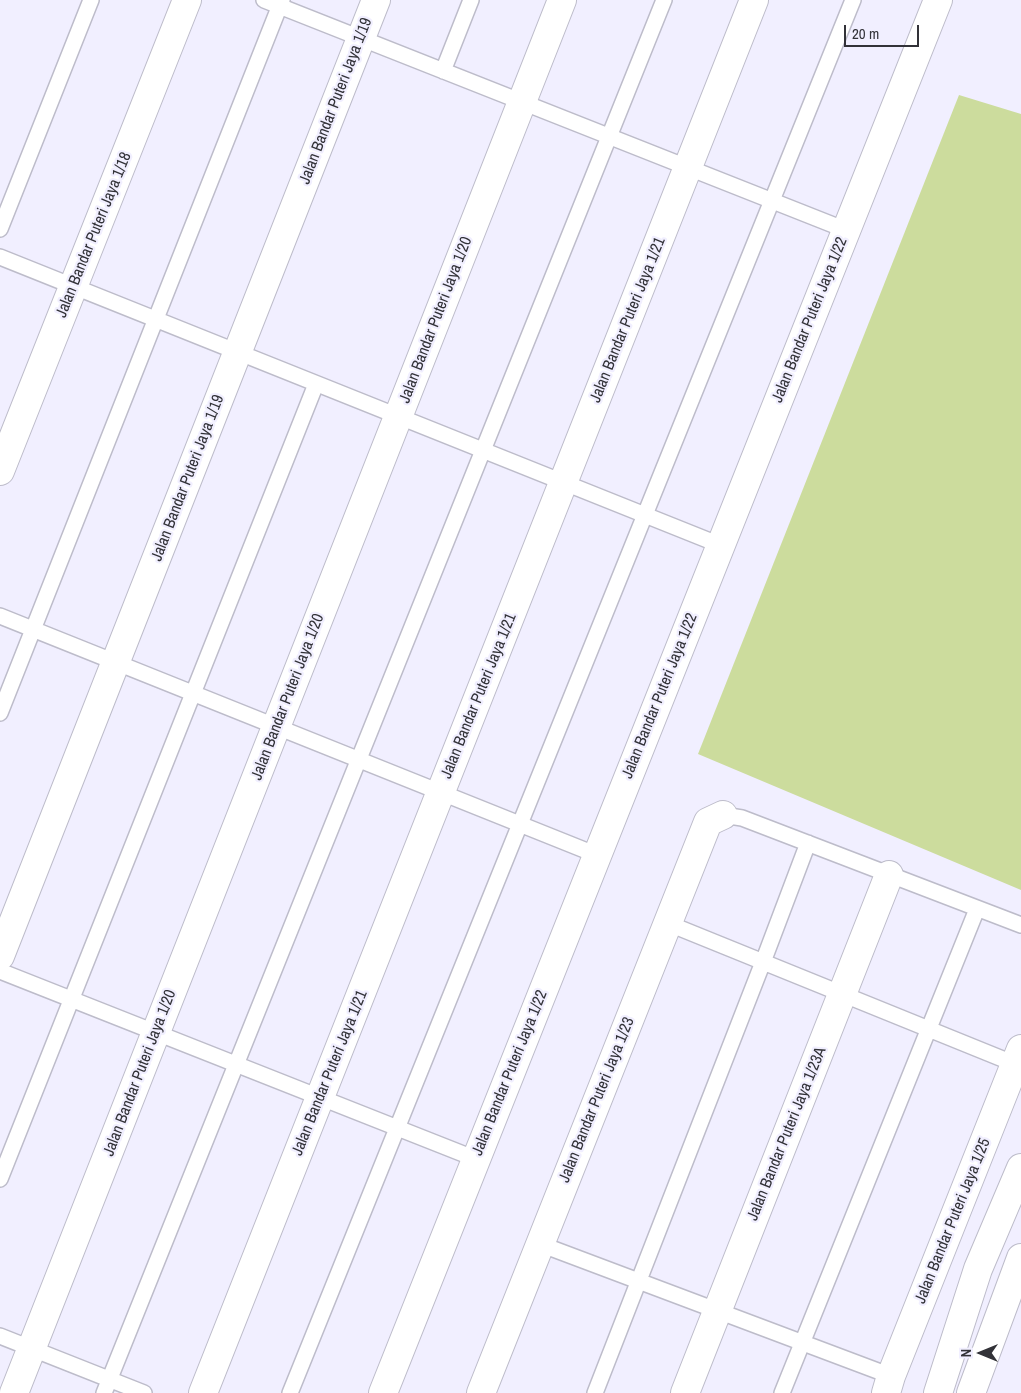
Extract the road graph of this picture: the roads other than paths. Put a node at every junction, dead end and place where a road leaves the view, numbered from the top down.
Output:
1 (91, 0) edge
2 (187, 0) edge
3 (264, 0) edge
4 (376, 0) edge
5 (471, 0) edge
6 (562, 0) edge
7 (664, 0) edge
8 (754, 0) edge
9 (853, 0) edge
10 (938, 0) edge
11 (281, 3) edge
12 (361, 38) junction
13 (443, 71) junction
14 (522, 102) junction
15 (609, 136) junction
16 (688, 168) junction
17 (772, 201) junction
18 (0, 229) edge
19 (846, 230) junction
20 (0, 257) edge
21 (73, 286) junction
22 (156, 320) junction
23 (238, 352) junction
24 (316, 384) junction
25 (398, 416) junction
26 (483, 450) junction
27 (0, 471) edge
28 (563, 482) junction
29 (645, 515) junction
30 (720, 545) junction
31 (0, 616) edge
32 (33, 629) junction
33 (116, 662) junction
34 (193, 694) junction
35 (0, 713) edge
36 (276, 727) junction
37 (358, 760) junction
38 (441, 792) junction
39 (723, 816) joint
40 (520, 824) junction
41 (808, 843) junction
42 (597, 855) junction
43 (889, 875) junction
44 (976, 909) junction
45 (667, 924) junction
46 (1021, 925) edge
47 (0, 956) edge
48 (763, 962) junction
49 (0, 971) edge
50 (842, 995) junction
51 (72, 999) junction
52 (928, 1029) junction
53 (156, 1032) junction
54 (1018, 1057) edge
55 (236, 1064) junction
56 (320, 1097) junction
57 (397, 1128) junction
58 (476, 1159) junction
59 (1021, 1168) edge
60 (0, 1180) edge
61 (540, 1244) junction
62 (1021, 1258) edge
63 (638, 1281) junction
64 (718, 1311) junction
65 (0, 1336) edge
66 (803, 1342) junction
67 (32, 1348) junction
68 (889, 1384) edge
69 (107, 1386) edge
70 (14, 1393) edge
71 (144, 1393) edge
72 (203, 1393) edge
73 (290, 1393) edge
74 (383, 1393) edge
75 (481, 1393) edge
76 (595, 1393) edge
77 (685, 1393) edge
78 (782, 1393) edge
79 (938, 1393) edge
80 (971, 1393) edge

1 - 18 lane
2 - 21 street, Jalan Bandar Puteri Jaya 1/18
3 - 11 lane
4 - 12 street, Jalan Bandar Puteri Jaya 1/19
5 - 13 lane
6 - 14 street, Jalan Bandar Puteri Jaya 1/20
7 - 15 lane
8 - 16 street, Jalan Bandar Puteri Jaya 1/21
9 - 17 lane
10 - 19 street, Jalan Bandar Puteri Jaya 1/22
11 - 12 lane
11 - 22 lane
12 - 13 lane
12 - 23 street, Jalan Bandar Puteri Jaya 1/19
13 - 14 lane
14 - 15 lane
14 - 25 street, Jalan Bandar Puteri Jaya 1/20
15 - 16 lane
15 - 26 lane
16 - 17 lane
16 - 28 street, Jalan Bandar Puteri Jaya 1/21
17 - 19 lane
17 - 29 lane
19 - 30 street, Jalan Bandar Puteri Jaya 1/22
20 - 21 lane
21 - 22 lane
21 - 27 street, Jalan Bandar Puteri Jaya 1/18
22 - 23 lane
22 - 32 lane
23 - 24 lane
23 - 33 street, Jalan Bandar Puteri Jaya 1/19
24 - 25 lane
24 - 34 lane
25 - 26 lane
25 - 36 street, Jalan Bandar Puteri Jaya 1/20
26 - 28 lane
26 - 37 lane
28 - 29 lane
28 - 38 street, Jalan Bandar Puteri Jaya 1/21
29 - 30 lane
29 - 40 lane
30 - 42 street, Jalan Bandar Puteri Jaya 1/22
31 - 32 lane
32 - 33 lane
32 - 35 lane
33 - 34 lane
33 - 47 street, Jalan Bandar Puteri Jaya 1/19
34 - 36 lane
34 - 51 lane
36 - 37 lane
36 - 53 street, Jalan Bandar Puteri Jaya 1/20
37 - 38 lane
37 - 55 lane
38 - 40 lane
38 - 56 street, Jalan Bandar Puteri Jaya 1/21
39 - 41 lane
39 - 45 street, Jalan Bandar Puteri Jaya 1/23
40 - 42 lane
40 - 57 lane
41 - 43 lane
41 - 48 lane
42 - 58 street, Jalan Bandar Puteri Jaya 1/22
43 - 44 lane
43 - 50 street, Jalan Bandar Puteri Jaya 1/23A
44 - 46 lane
44 - 52 lane
45 - 48 lane
45 - 61 street, Jalan Bandar Puteri Jaya 1/23
48 - 50 lane
48 - 63 lane
49 - 51 lane
50 - 52 lane
50 - 64 street, Jalan Bandar Puteri Jaya 1/23A
51 - 53 lane
51 - 60 lane
52 - 54 lane
52 - 66 lane
53 - 55 lane
53 - 67 street, Jalan Bandar Puteri Jaya 1/20
54 - 68 street, Jalan Bandar Puteri Jaya 1/25
55 - 56 lane
55 - 69 lane
56 - 57 lane
56 - 72 street, Jalan Bandar Puteri Jaya 1/21
57 - 58 lane
57 - 73 lane
58 - 74 street, Jalan Bandar Puteri Jaya 1/22
59 - 79 street
61 - 63 lane
61 - 75 street, Jalan Bandar Puteri Jaya 1/23
62 - 80 street
63 - 64 lane
63 - 76 lane
64 - 66 lane
64 - 77 street, Jalan Bandar Puteri Jaya 1/23A
65 - 67 lane
66 - 68 lane
66 - 78 lane
67 - 69 lane
67 - 70 street, Jalan Bandar Puteri Jaya 1/20
69 - 71 lane

